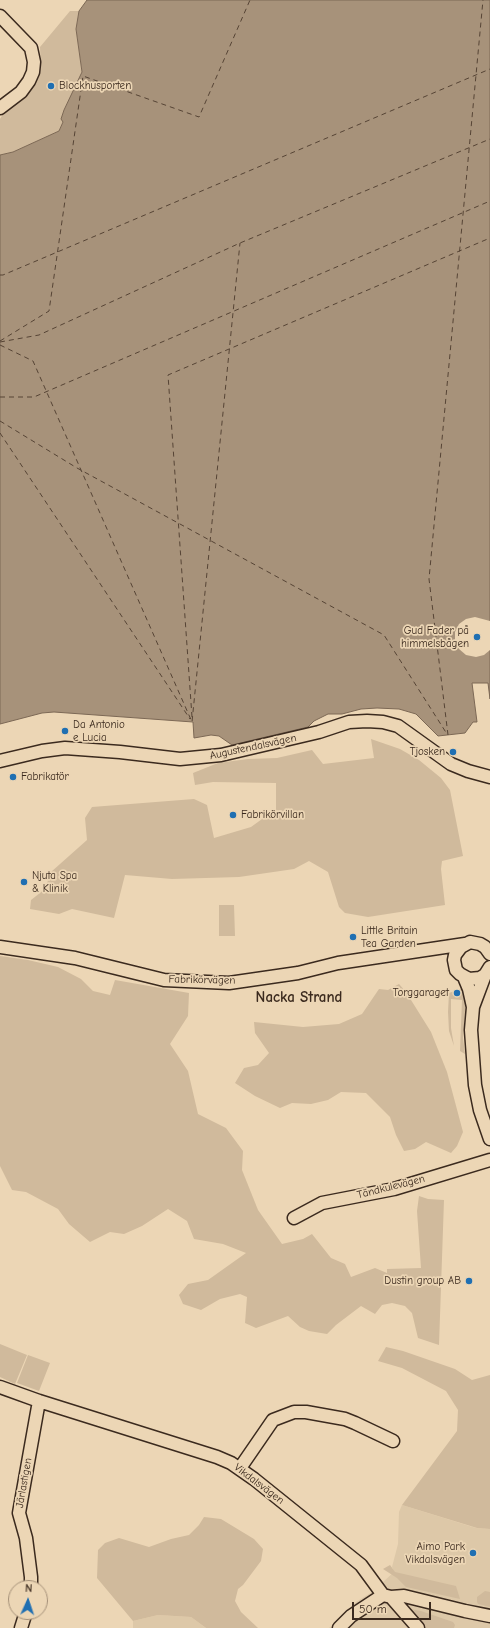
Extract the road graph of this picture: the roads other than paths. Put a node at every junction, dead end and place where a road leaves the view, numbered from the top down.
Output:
1 (0, 16) edge
2 (0, 108) edge
3 (0, 761) edge
4 (490, 777) edge
5 (490, 939) edge
6 (470, 943) junction
7 (0, 947) edge
8 (429, 950) junction
9 (490, 954) edge
10 (455, 965) junction
11 (488, 971) edge
12 (464, 977) junction
13 (473, 1007) junction
14 (490, 1139) edge
15 (490, 1160) edge
16 (294, 1218) dead end
17 (0, 1387) edge
18 (39, 1401) junction
19 (393, 1441) dead end
20 (240, 1468) junction
21 (31, 1580) edge
22 (387, 1596) junction
23 (490, 1616) edge
24 (339, 1628) edge
25 (418, 1628) edge

1 - 2 street
3 - 4 street, Augustendalsvägen
5 - 6 street
6 - 8 street, Fabrikörvägen
6 - 9 street
6 - 10 street
7 - 8 street, Fabrikörvägen
8 - 10 street
10 - 12 street
11 - 12 street
11 - 13 street
12 - 13 street
13 - 14 street
15 - 16 street, Tändkulevägen
17 - 18 street, Vikdalsvägen
18 - 20 street, Vikdalsvägen
18 - 21 street, Järlastigen
19 - 20 street
20 - 22 street, Vikdalsvägen
22 - 23 street
22 - 24 street
22 - 25 street, Vikdalsvägen

